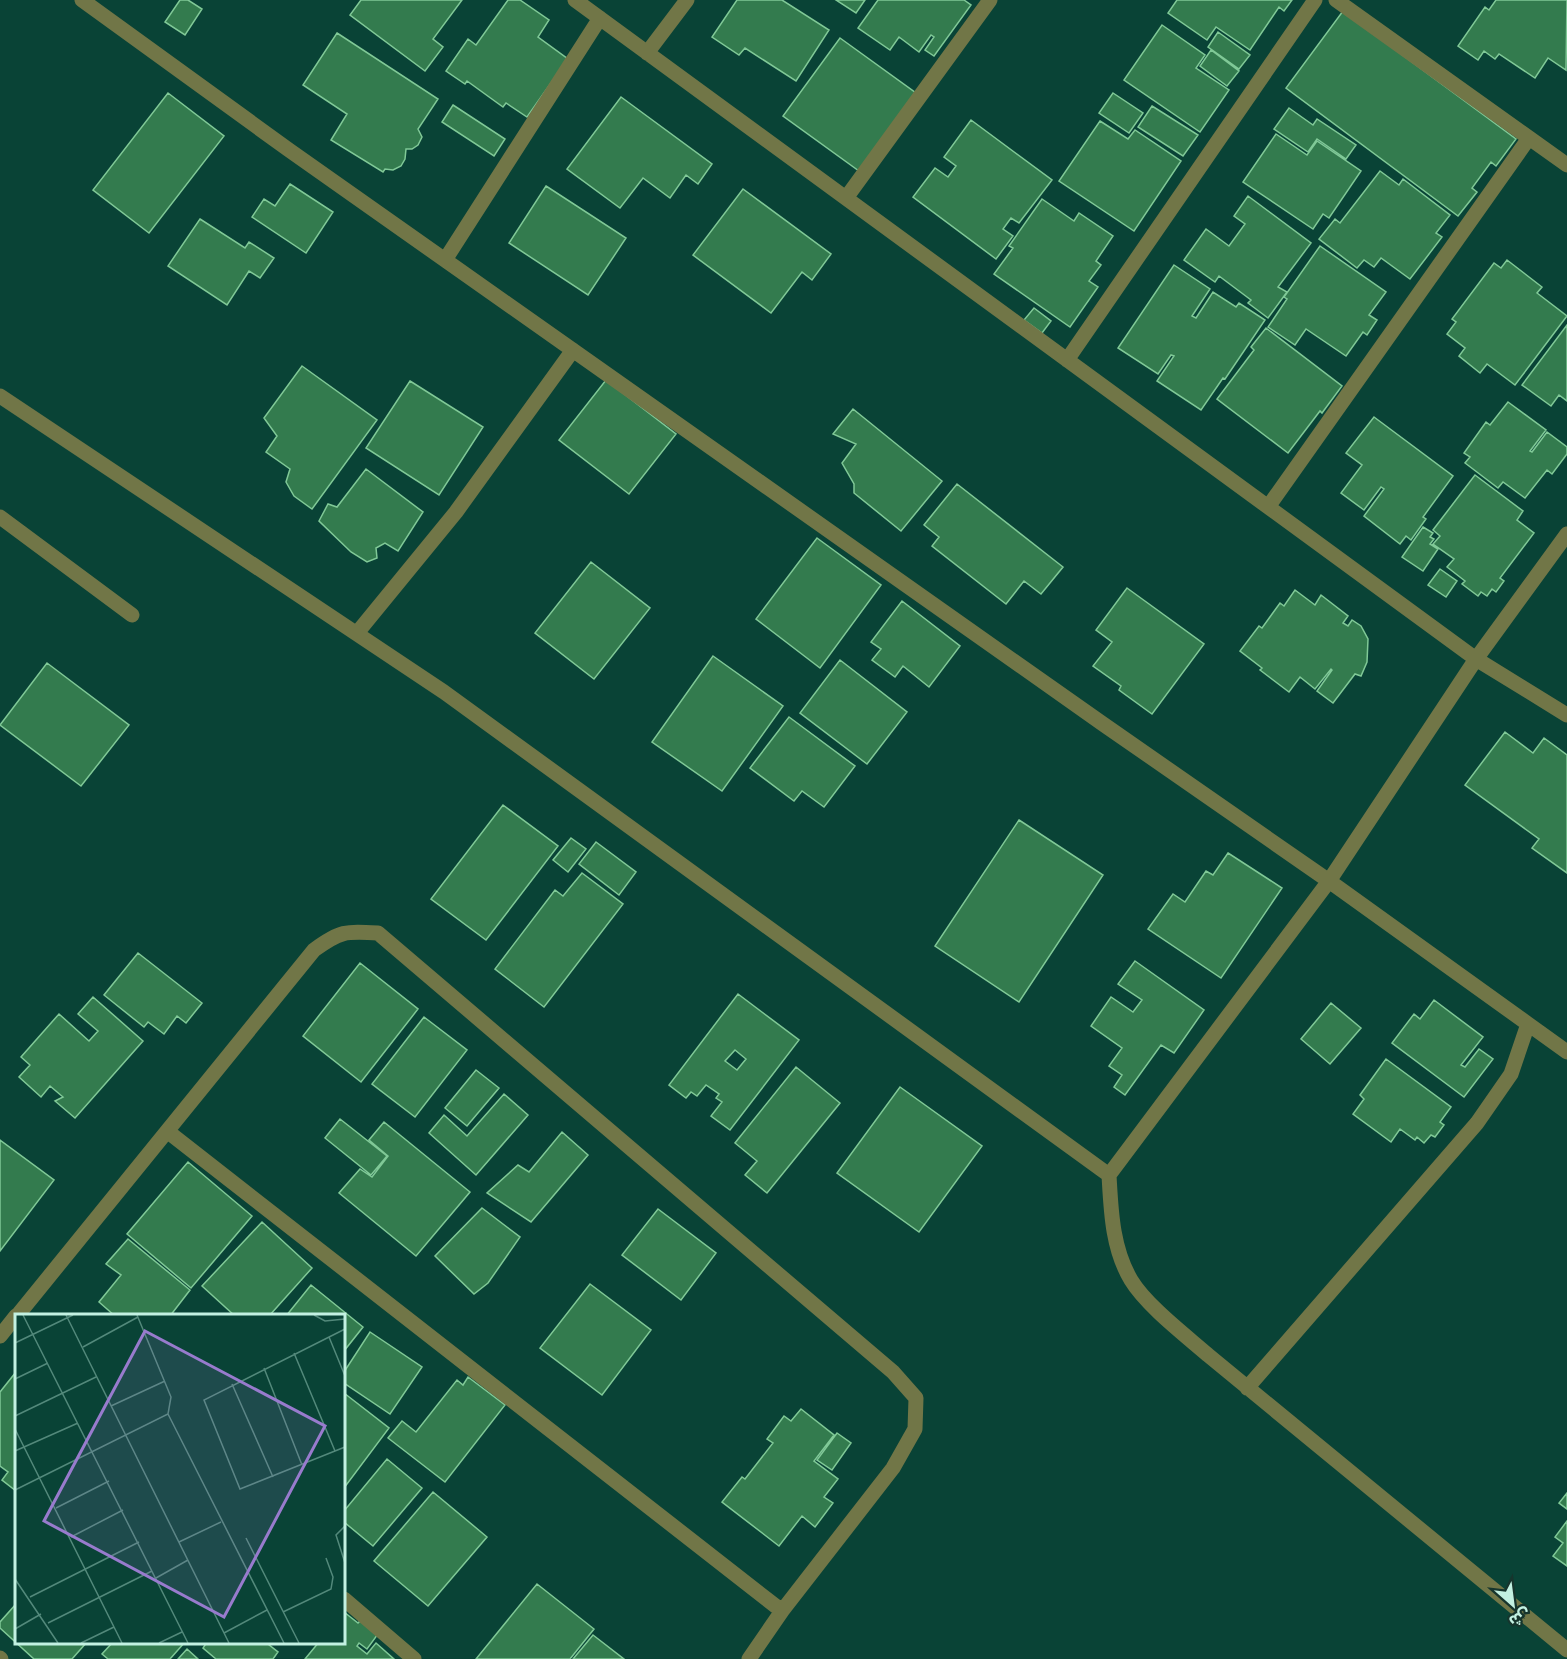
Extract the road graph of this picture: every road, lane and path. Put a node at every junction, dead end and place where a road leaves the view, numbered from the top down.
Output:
1 (82, 0) edge
2 (575, 0) edge
3 (687, 0) edge
4 (990, 0) edge
5 (1315, 0) edge
6 (1336, 0) edge
7 (600, 18) junction
8 (647, 53) junction
9 (1529, 138) junction
10 (1567, 165) edge
11 (846, 198) junction
12 (445, 260) junction
13 (573, 350) junction
14 (1067, 360) junction
15 (0, 396) edge
16 (1268, 507) junction
17 (0, 517) edge
18 (1567, 534) edge
19 (132, 615) dead end
20 (357, 633) junction
21 (1476, 659) junction
22 (1567, 715) edge
23 (1329, 881) junction
24 (1528, 1024) junction
25 (1567, 1052) edge
26 (167, 1131) junction
27 (1109, 1175) junction
28 (19, 1314) edge
29 (15, 1319) edge
30 (0, 1336) edge
31 (1247, 1388) junction
32 (345, 1600) edge
33 (782, 1611) junction
34 (1567, 1650) edge
35 (414, 1659) edge
36 (748, 1659) edge

1 - 12 street
2 - 7 street
3 - 8 street
4 - 11 street
5 - 14 street
6 - 9 street
7 - 8 street
7 - 12 street
8 - 11 street
9 - 10 street
9 - 16 street
11 - 14 street
12 - 13 street
13 - 20 street
13 - 23 street
14 - 16 street
15 - 20 street
16 - 21 street
17 - 19 street
18 - 21 street
20 - 27 street
21 - 22 street
21 - 23 street
23 - 24 street
23 - 27 street
24 - 25 street
24 - 31 street
26 - 28 street
26 - 33 street
26 - 33 street
27 - 31 street
29 - 30 street
31 - 34 street
32 - 35 street
33 - 36 street

